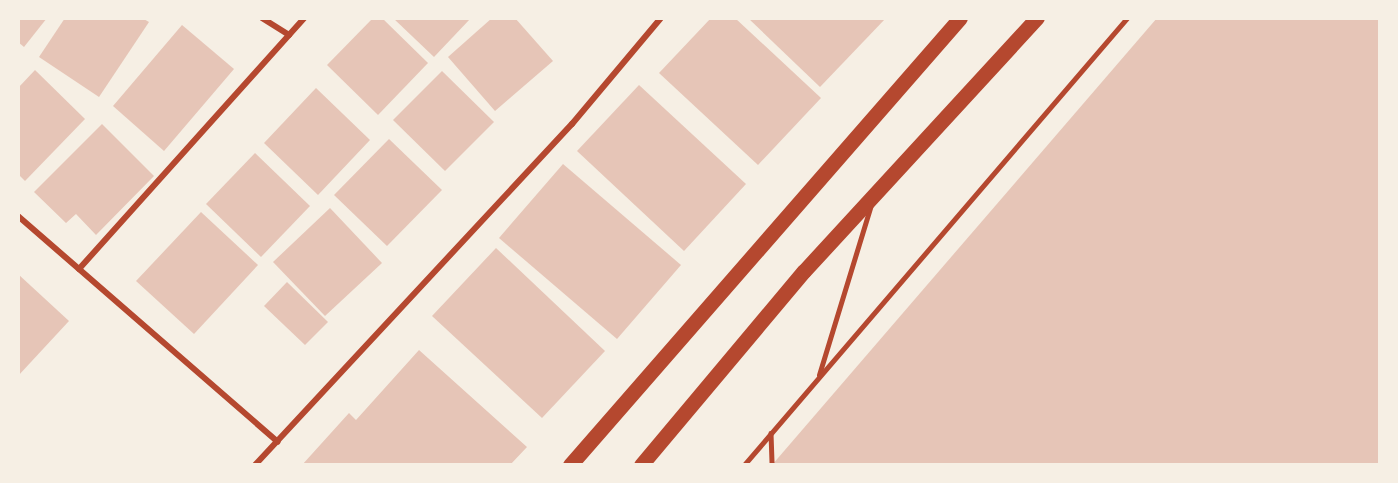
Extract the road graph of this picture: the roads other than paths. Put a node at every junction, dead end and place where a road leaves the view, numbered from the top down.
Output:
1 (262, 18) edge
2 (304, 18) edge
3 (661, 18) edge
4 (960, 18) edge
5 (1037, 18) edge
6 (1127, 18) edge
7 (289, 34) junction
8 (873, 196) junction
9 (18, 216) edge
10 (79, 268) junction
11 (818, 377) junction
12 (771, 433) junction
13 (278, 442) junction
14 (255, 465) edge
15 (570, 465) edge
16 (641, 465) edge
17 (744, 465) edge
18 (772, 465) edge

1 - 7 street
2 - 7 street
3 - 13 street
4 - 15 main road
5 - 8 main road
6 - 11 lane
7 - 10 street
8 - 11 lane
8 - 16 main road
9 - 10 street
10 - 13 street
11 - 12 lane
12 - 17 lane
12 - 18 lane
13 - 14 street

